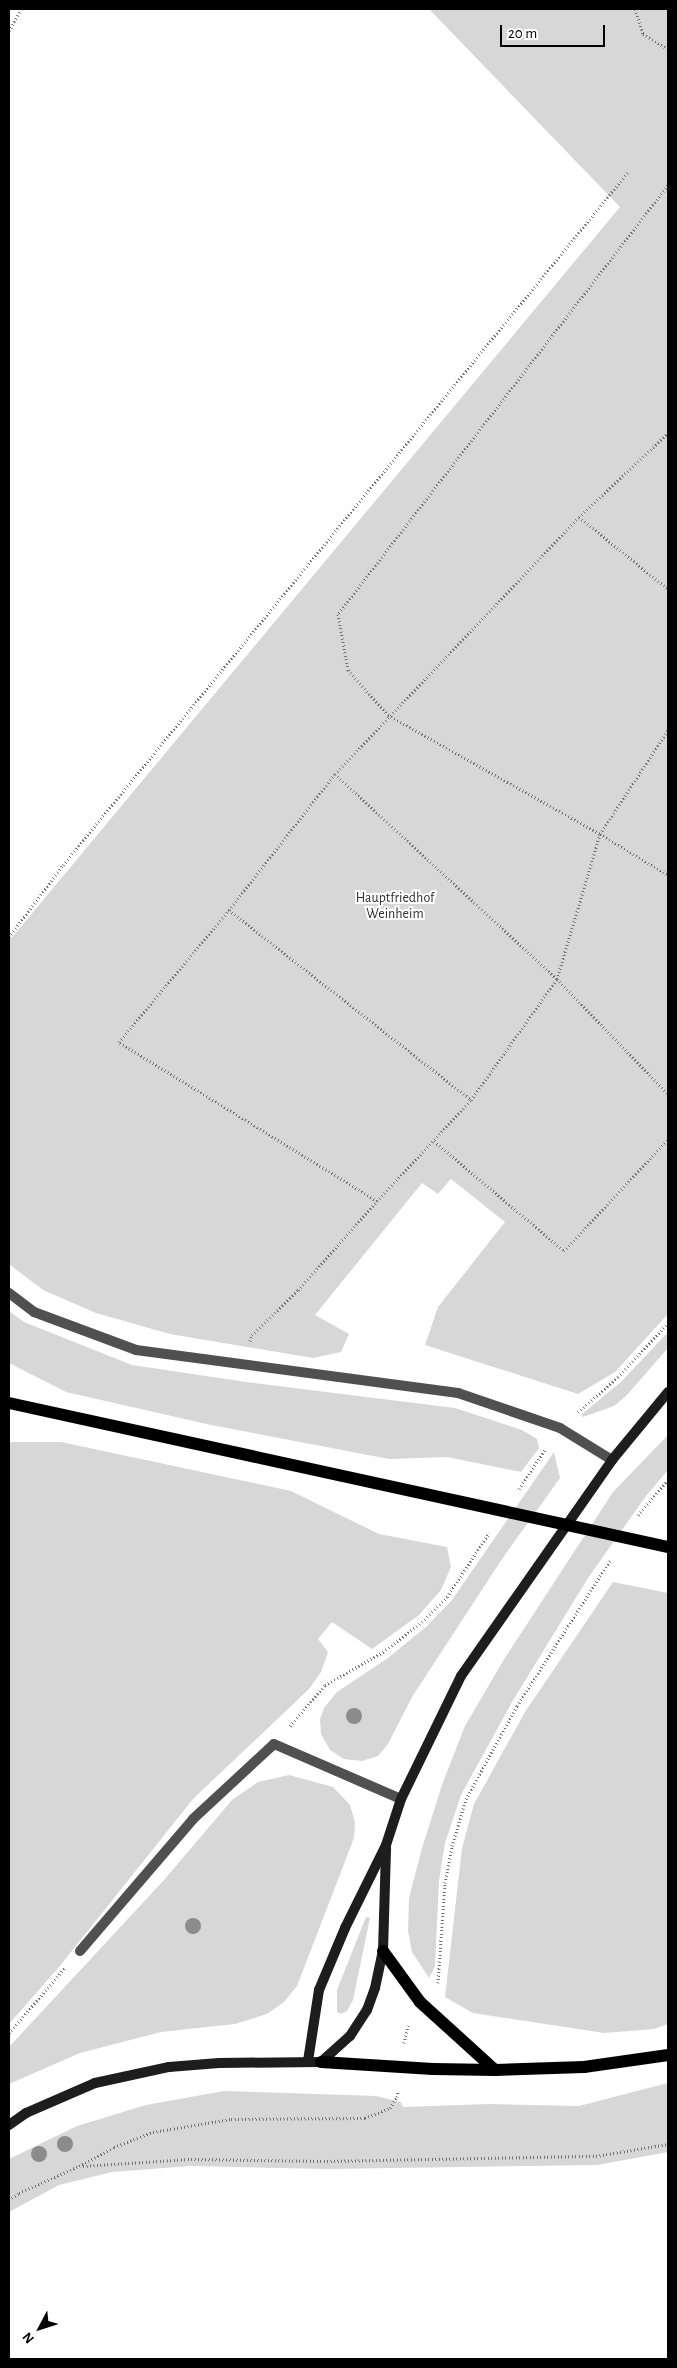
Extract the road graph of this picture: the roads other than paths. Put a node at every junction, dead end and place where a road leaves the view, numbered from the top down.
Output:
1 (9, 1293) edge
2 (668, 1392) edge
3 (9, 1403) edge
4 (612, 1460) junction
5 (666, 1547) edge
6 (401, 1799) junction
7 (386, 1845) junction
8 (80, 1951) road end
9 (383, 1951) junction
10 (668, 2054) edge
11 (308, 2061) junction
12 (321, 2062) junction
13 (495, 2070) junction
14 (9, 2124) edge

1 - 4 lane
2 - 4 main road
3 - 5 main road
4 - 6 main road
6 - 7 main road
6 - 8 lane
7 - 9 main road
7 - 11 main road
9 - 12 main road
9 - 13 main road
10 - 13 main road
11 - 12 main road
11 - 14 main road
12 - 13 main road

